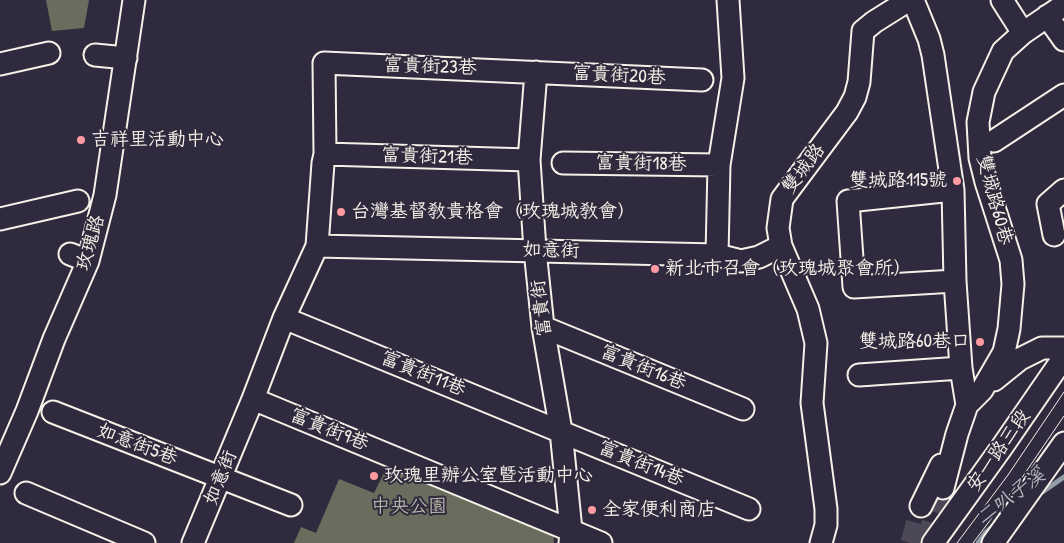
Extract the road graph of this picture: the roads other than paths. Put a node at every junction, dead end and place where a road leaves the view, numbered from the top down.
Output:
1 (134, 0) edge
2 (728, 0) edge
3 (909, 0) edge
4 (913, 0) edge
5 (1002, 0) edge
6 (1055, 11) edge
7 (1023, 33) junction
8 (1064, 40) edge
9 (49, 53) dead end
10 (95, 55) dead end
11 (126, 58) junction
12 (324, 63) joint
13 (0, 64) edge
14 (536, 72) junction
15 (702, 80) dead end
16 (1064, 95) edge
17 (994, 141) dead end
18 (325, 154) junction
19 (529, 160) junction
20 (563, 163) dead end
21 (719, 165) junction
22 (953, 190) junction
23 (1064, 190) edge
24 (78, 201) dead end
25 (0, 219) edge
26 (1054, 235) dead end
27 (317, 246) junction
28 (781, 246) junction
29 (535, 250) junction
30 (717, 255) junction
31 (955, 281) junction
32 (284, 318) junction
33 (543, 327) junction
34 (1064, 348) edge
35 (1064, 357) edge
36 (961, 368) junction
37 (860, 375) dead end
38 (982, 390) junction
39 (253, 399) junction
40 (967, 405) junction
41 (743, 409) dead end
42 (52, 412) dead end
43 (561, 431) junction
44 (957, 434) junction
45 (1064, 443) edge
46 (0, 473) edge
47 (221, 477) junction
48 (944, 488) tunnel mouth
49 (26, 493) dead end
50 (292, 505) dead end
51 (921, 506) tunnel mouth
52 (749, 509) dead end
53 (571, 536) edge
54 (144, 543) edge
55 (193, 543) edge
56 (601, 543) edge
57 (821, 543) edge
58 (933, 543) edge
59 (993, 543) edge

1 - 11 street, 玫瑰路
2 - 21 street
3 - 28 street, 雙城路
4 - 22 street
5 - 7 street
6 - 7 street, 雙城路60巷
6 - 8 street
7 - 38 street, 雙城路60巷
9 - 13 street
10 - 11 street
11 - 46 street, 玫瑰路
12 - 14 street, 富貴街23巷
12 - 18 street, 如意街
14 - 15 street, 富貴街20巷
14 - 19 street, 富貴街
16 - 17 street
18 - 19 street, 富貴街21巷
18 - 27 street, 如意街
19 - 29 street, 富貴街
20 - 21 street, 富貴街18巷
21 - 30 street
22 - 31 street
22 - 31 street
23 - 26 street
24 - 25 street
27 - 29 street, 如意街
27 - 32 street, 如意街
28 - 30 street, 如意街
28 - 57 street, 雙城路
29 - 30 street, 如意街
29 - 33 street, 富貴街
31 - 36 street
32 - 39 street, 如意街
32 - 43 street, 富貴街11巷
33 - 41 street, 富貴街16巷
33 - 43 street, 富貴街
34 - 38 street
35 - 58 street, 安一路三段
36 - 37 street
36 - 40 street
38 - 40 street, 雙城路60巷
39 - 47 street, 如意街
39 - 53 street, 富貴街9巷
40 - 44 street
42 - 47 street, 如意街5巷
43 - 52 street, 富貴街14巷
43 - 53 street, 富貴街
44 - 48 street
44 - 51 street
45 - 59 street
47 - 50 street, 如意街5巷
47 - 55 street, 如意街
49 - 54 street
53 - 56 street, 富貴街9巷

